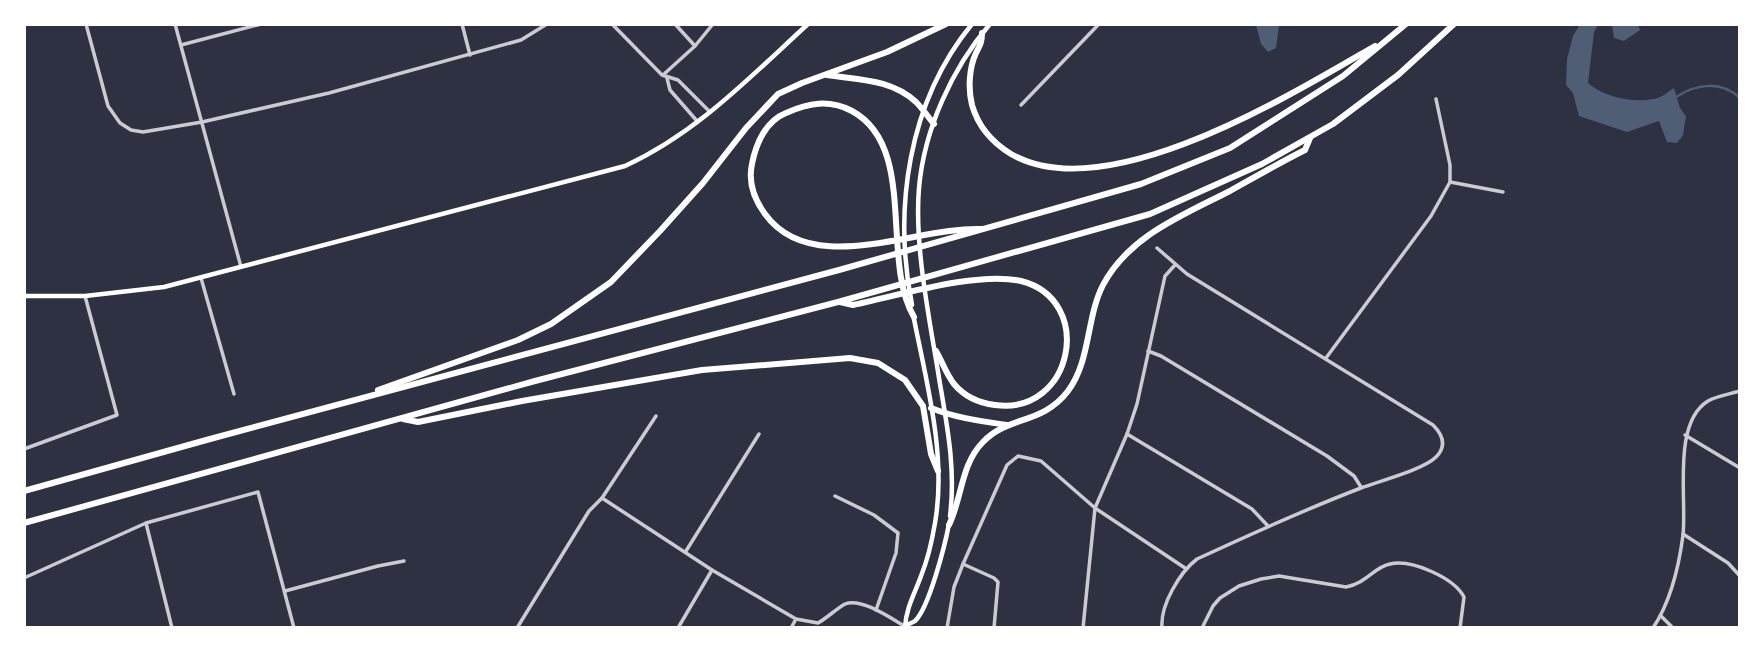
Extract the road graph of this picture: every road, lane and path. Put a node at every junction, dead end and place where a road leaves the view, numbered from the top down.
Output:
1 (86, 24) edge
2 (175, 24) edge
3 (261, 24) edge
4 (462, 24) edge
5 (547, 24) edge
6 (612, 24) edge
7 (675, 24) edge
8 (713, 24) edge
9 (808, 24) edge
10 (946, 24) edge
11 (972, 24) edge
12 (990, 24) edge
13 (1099, 24) edge
14 (1406, 24) edge
15 (1454, 24) edge
16 (982, 33) junction
17 (1392, 37) junction
18 (180, 45) junction
19 (695, 46) junction
20 (470, 55) junction
21 (825, 74) junction
22 (665, 77) junction
23 (1436, 99) dead end
24 (1021, 105) dead end
25 (710, 112) junction
26 (924, 112) junction
27 (202, 122) junction
28 (699, 123) junction
29 (934, 124) junction
30 (1311, 137) junction
31 (1451, 182) junction
32 (1503, 192) dead end
33 (988, 229) junction
34 (1157, 248) dead end
35 (1175, 265) junction
36 (241, 267) junction
37 (201, 278) junction
38 (24, 296) edge
39 (85, 296) junction
40 (838, 302) junction
41 (914, 317) junction
42 (936, 351) junction
43 (1148, 351) junction
44 (1326, 358) junction
45 (1740, 391) edge
46 (234, 394) dead end
47 (353, 400) junction
48 (931, 408) junction
49 (945, 414) junction
50 (656, 416) dead end
51 (401, 418) junction
52 (1007, 425) junction
53 (1127, 433) junction
54 (759, 435) dead end
55 (1685, 435) junction
56 (24, 449) edge
57 (1740, 468) edge
58 (938, 471) junction
59 (1362, 487) junction
60 (24, 491) edge
61 (835, 496) dead end
62 (602, 498) junction
63 (1095, 508) junction
64 (24, 523) edge
65 (146, 523) junction
66 (949, 525) junction
67 (1269, 527) junction
68 (1683, 534) junction
69 (687, 551) junction
70 (404, 561) dead end
71 (963, 564) junction
72 (1185, 568) junction
73 (712, 570) junction
74 (1740, 576) edge
75 (24, 578) edge
76 (285, 591) junction
77 (876, 610) junction
78 (1661, 616) junction
79 (796, 620) junction
80 (905, 627) edge
81 (172, 628) edge
82 (294, 628) edge
83 (517, 628) edge
84 (678, 628) edge
85 (791, 628) edge
86 (947, 628) edge
87 (994, 628) edge
88 (1083, 628) edge
89 (1162, 628) edge
90 (1202, 628) edge
91 (1460, 628) edge
92 (1653, 628) edge
93 (1673, 628) edge

1 - 27 street
2 - 18 street
3 - 18 street
4 - 20 street
5 - 20 street
6 - 22 street
7 - 19 street
8 - 19 street
9 - 25 main road
10 - 21 highway
11 - 26 main road
12 - 16 main road
13 - 24 street
14 - 17 highway
15 - 30 highway
16 - 17 highway
16 - 29 main road
17 - 33 highway
18 - 27 street
19 - 22 street
20 - 27 street
21 - 26 highway
21 - 47 highway
22 - 25 street
22 - 28 street
23 - 31 street
25 - 28 main road
26 - 29 highway
26 - 41 main road
27 - 36 street
28 - 36 main road
29 - 42 main road
30 - 40 highway
30 - 52 highway
31 - 32 street
31 - 44 street
33 - 41 highway
33 - 47 highway
34 - 35 street
35 - 43 street
35 - 44 street
36 - 37 main road
37 - 39 main road
37 - 46 street
38 - 39 main road
39 - 56 street
40 - 42 highway
40 - 51 highway
41 - 48 main road
42 - 49 main road
43 - 53 street
43 - 59 street
44 - 59 street
45 - 55 street
47 - 60 highway
48 - 49 highway
48 - 58 main road
49 - 52 highway
49 - 66 main road
50 - 62 street
51 - 58 highway
51 - 64 highway
52 - 66 highway
53 - 63 street
53 - 67 street
54 - 69 street
55 - 57 street
55 - 68 street
58 - 80 main road
59 - 67 street
61 - 77 street
62 - 69 street
62 - 83 street
63 - 71 street
63 - 72 street
63 - 88 street
65 - 75 street
65 - 76 street
65 - 81 street
66 - 80 main road
67 - 72 street
68 - 74 street
68 - 78 street
69 - 73 street
70 - 76 street
71 - 86 street
71 - 87 street
72 - 89 street
73 - 79 street
73 - 84 street
76 - 82 street
77 - 79 street
77 - 80 street
78 - 92 street
78 - 93 street
79 - 85 street
90 - 91 street

